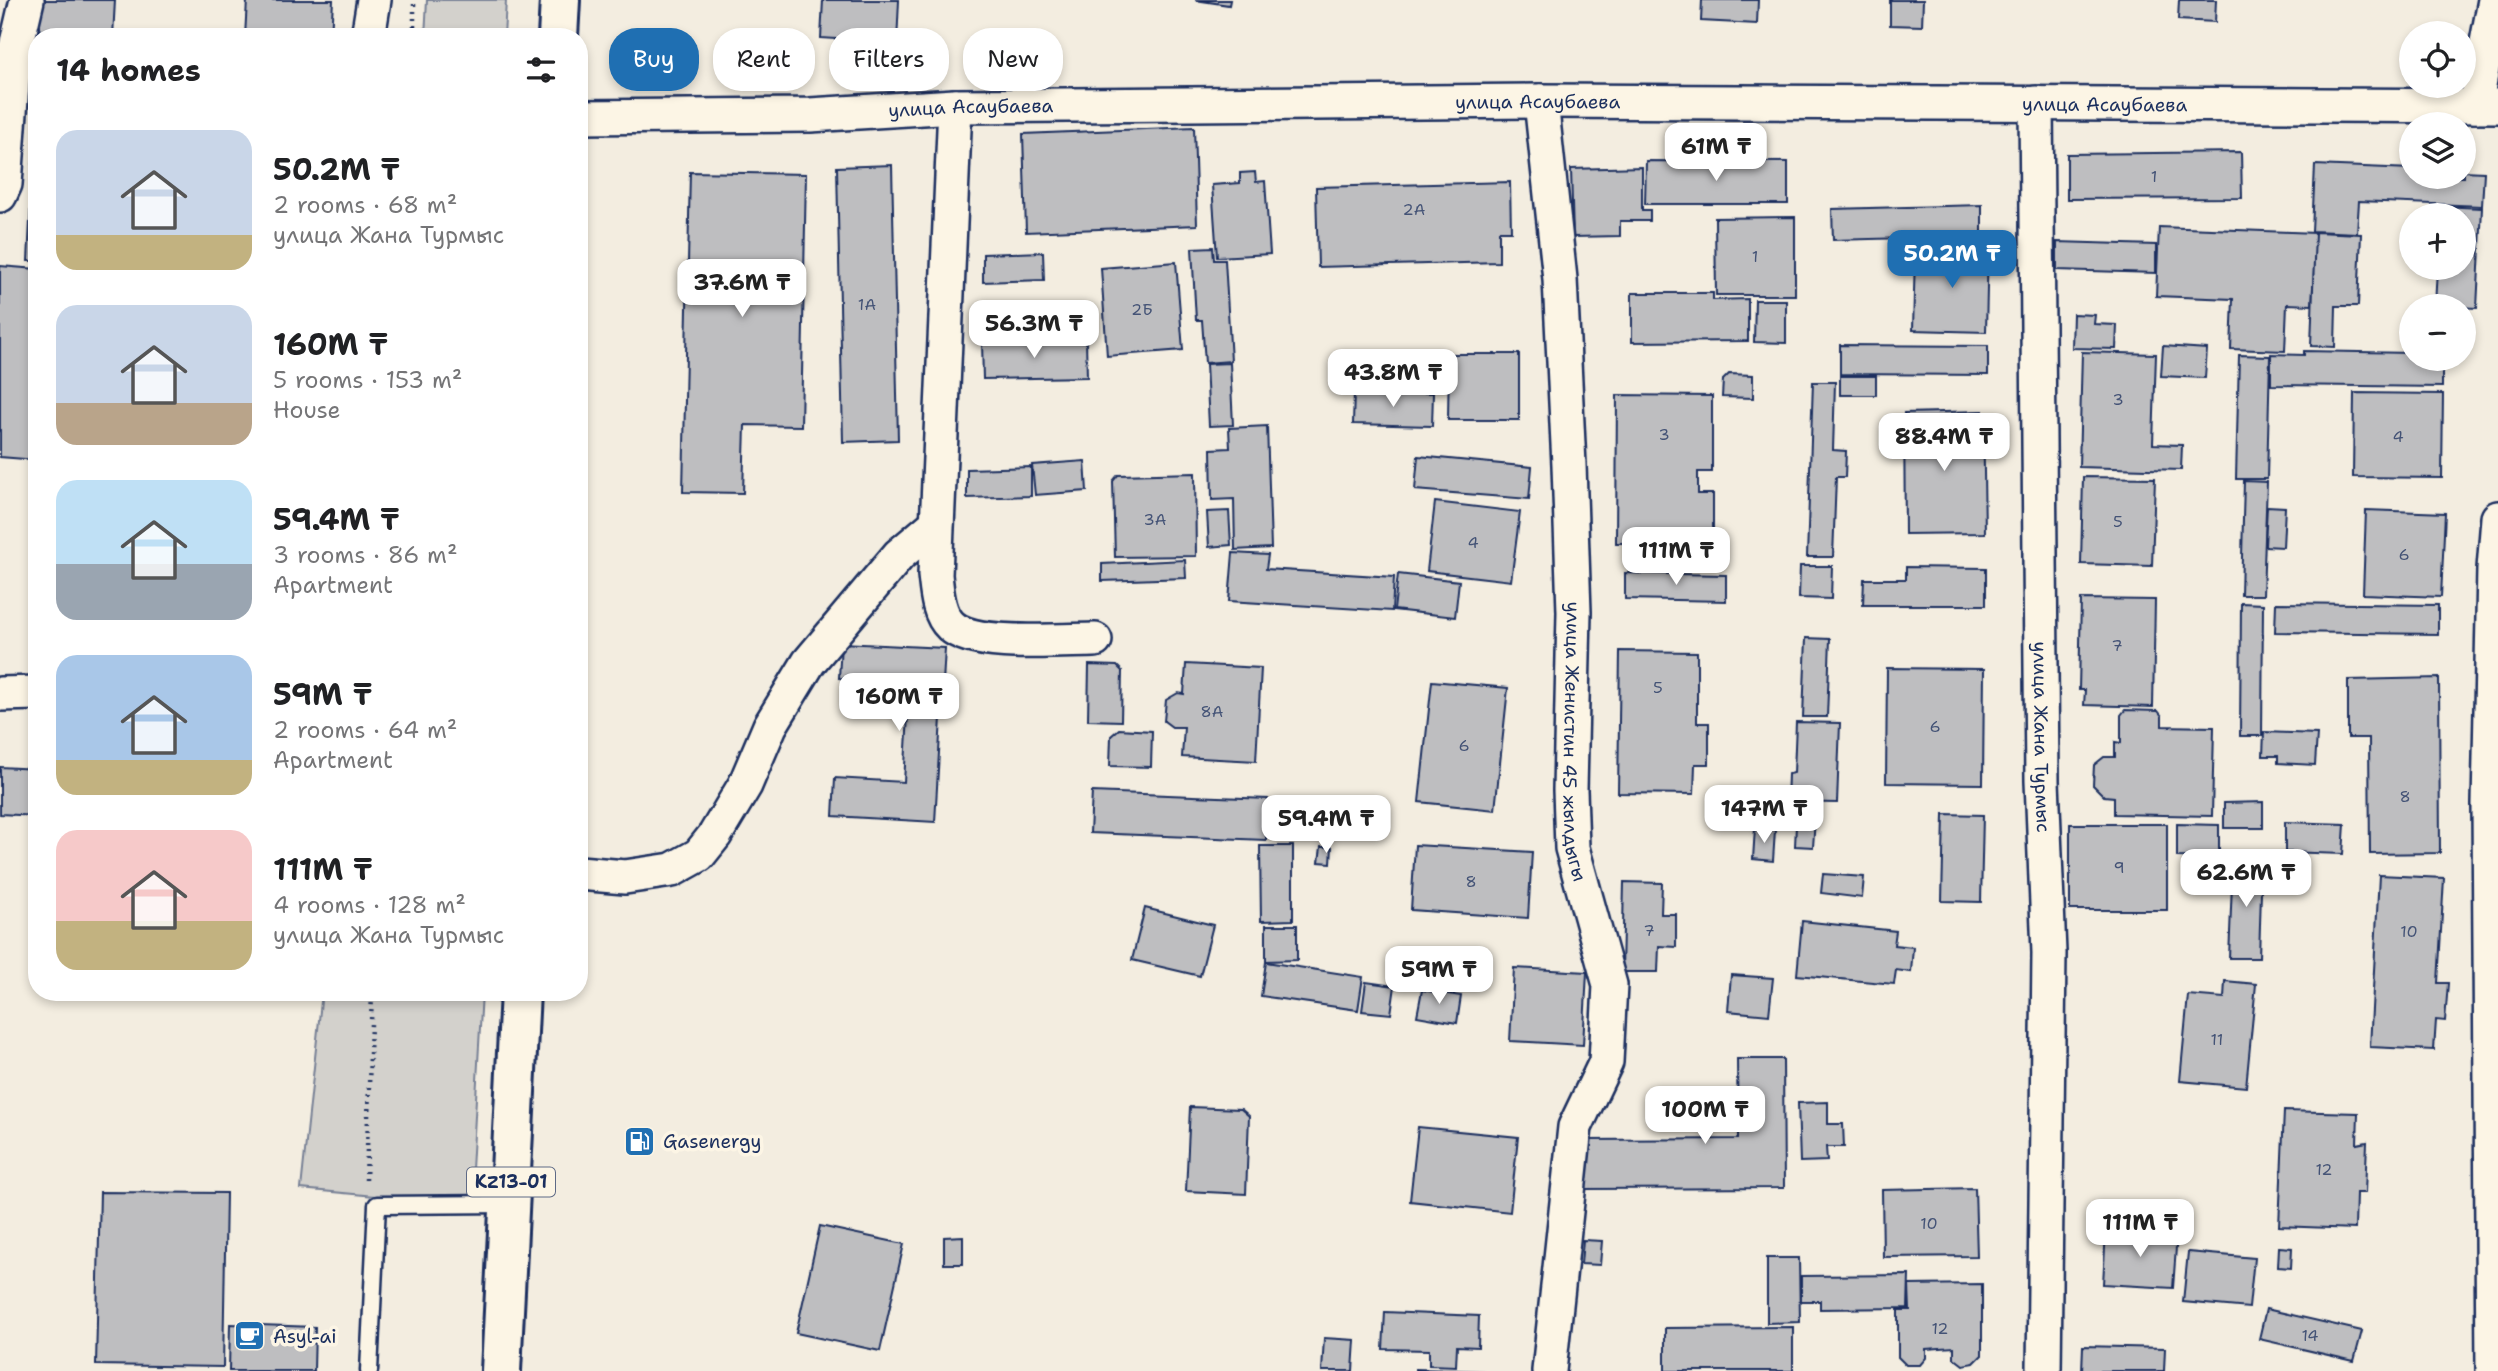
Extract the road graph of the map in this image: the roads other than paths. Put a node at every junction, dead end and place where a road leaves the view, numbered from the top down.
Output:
1 (27, 0) edge
2 (374, 0) edge
3 (560, 0) edge
4 (2495, 0) edge
5 (369, 28) edge
6 (558, 28) edge
7 (1541, 101) junction
8 (2036, 103) junction
9 (955, 106) junction
10 (2487, 106) edge
11 (588, 117) edge
12 (2, 187) edge
13 (2498, 518) edge
14 (937, 523) junction
15 (1095, 640) dead end
16 (28, 693) edge
17 (0, 694) edge
18 (588, 874) edge
19 (520, 1001) edge
20 (510, 1204) junction
21 (369, 1371) edge
22 (501, 1371) edge
23 (1549, 1371) edge
24 (2044, 1371) edge
25 (2494, 1371) edge

1 - 12 street
2 - 5 street
3 - 6 highway
4 - 10 street
7 - 8 street, улица Асаубаева
7 - 9 street, улица Асаубаева
7 - 23 street, улица Женистин 45 жылдыгы
8 - 10 street, улица Асаубаева
8 - 24 street, улица Жана Турмыс
9 - 11 street, улица Асаубаева
9 - 14 street
13 - 25 street
14 - 15 street
14 - 18 street
16 - 17 street
19 - 20 highway, KZ13-01
20 - 21 lane
20 - 22 highway, KZ13-01

